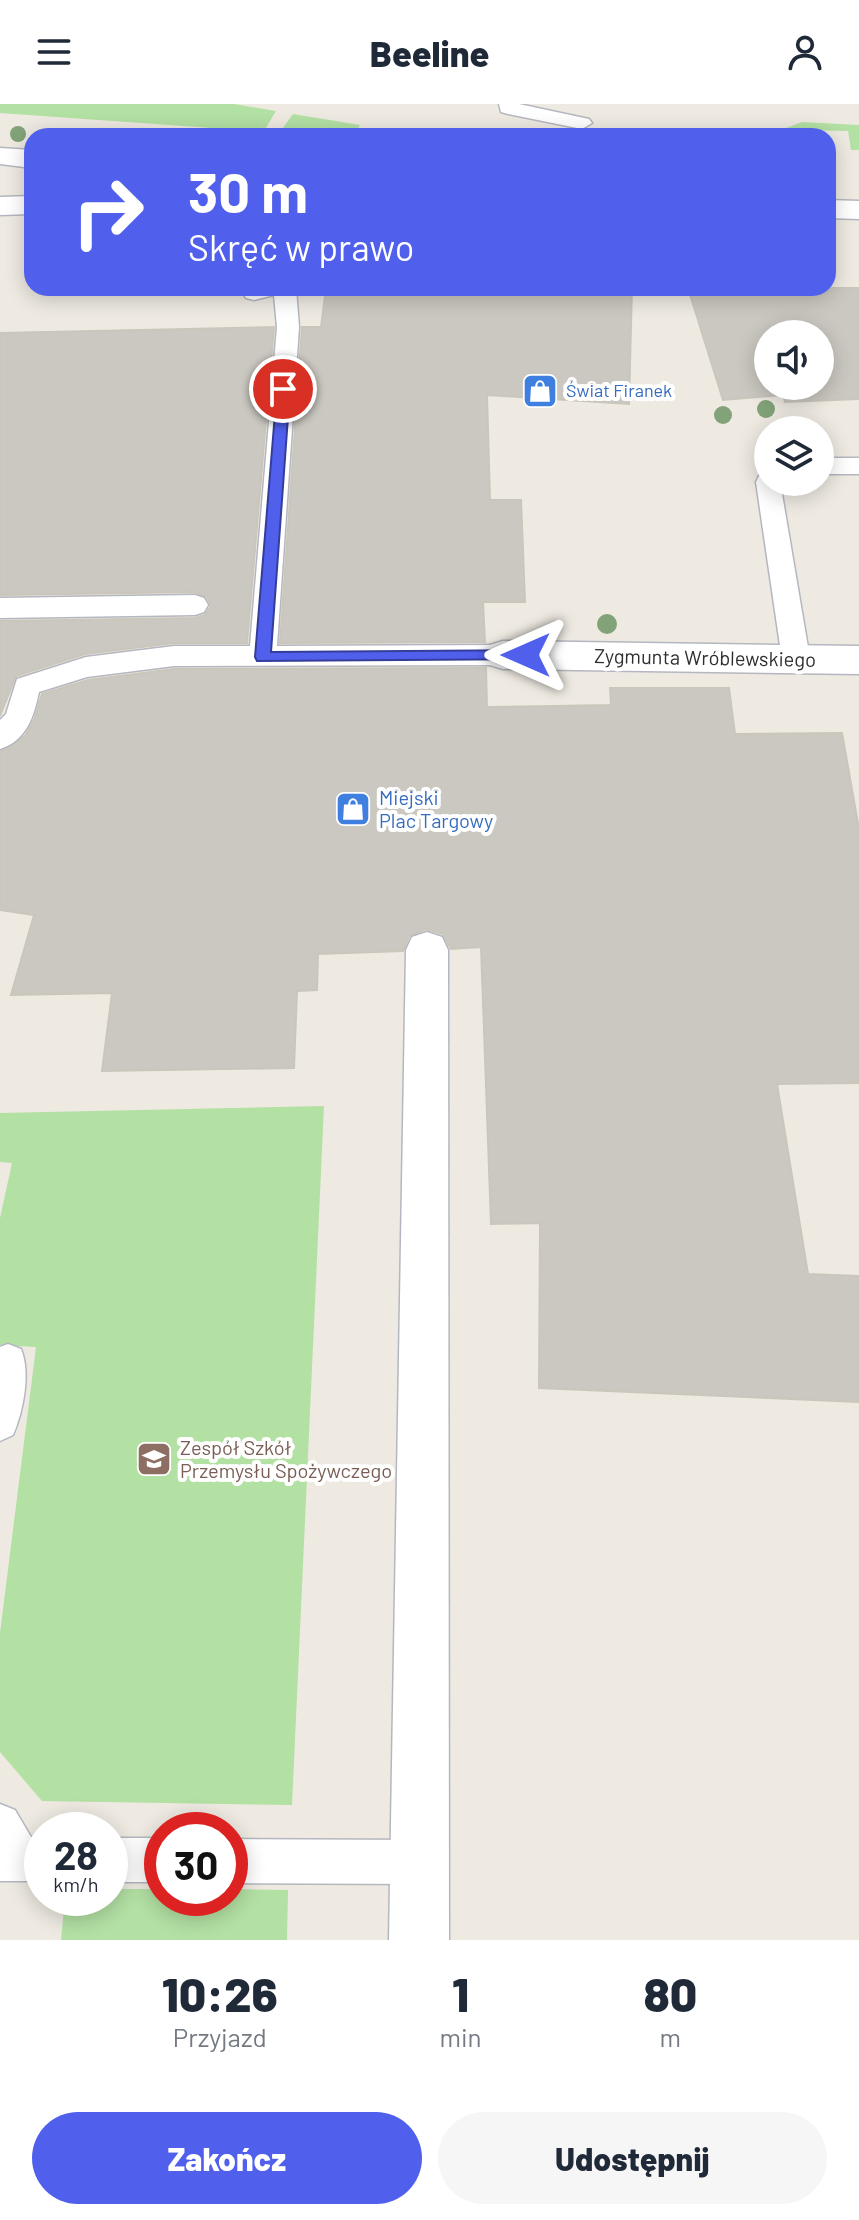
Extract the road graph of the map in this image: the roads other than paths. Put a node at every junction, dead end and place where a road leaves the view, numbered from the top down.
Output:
1 (509, 104) edge
2 (582, 121) edge
3 (0, 156) edge
4 (24, 158) edge
5 (24, 205) edge
6 (0, 206) edge
7 (836, 209) edge
8 (859, 210) edge
9 (286, 296) edge
10 (834, 466) edge
11 (859, 466) edge
12 (770, 496) edge
13 (195, 605) dead end
14 (0, 608) edge
15 (503, 655) joint
16 (263, 657) junction
17 (796, 659) junction
18 (859, 660) edge
19 (13, 683) edge
20 (0, 738) edge
21 (427, 950) dead end
22 (8, 1362) dead end
23 (0, 1422) edge
24 (248, 1861) edge
25 (419, 1862) junction
26 (419, 1940) edge

1 - 2 lane
3 - 4 street
5 - 6 street
7 - 8 street
9 - 16 lane
10 - 11 lane
12 - 17 lane
13 - 14 lane
15 - 16 lane
15 - 17 street, Zygmunta Wróblewskiego
16 - 19 lane
17 - 18 street, Zygmunta Wróblewskiego
19 - 20 lane
21 - 25 street
22 - 23 lane
24 - 25 lane
25 - 26 street

